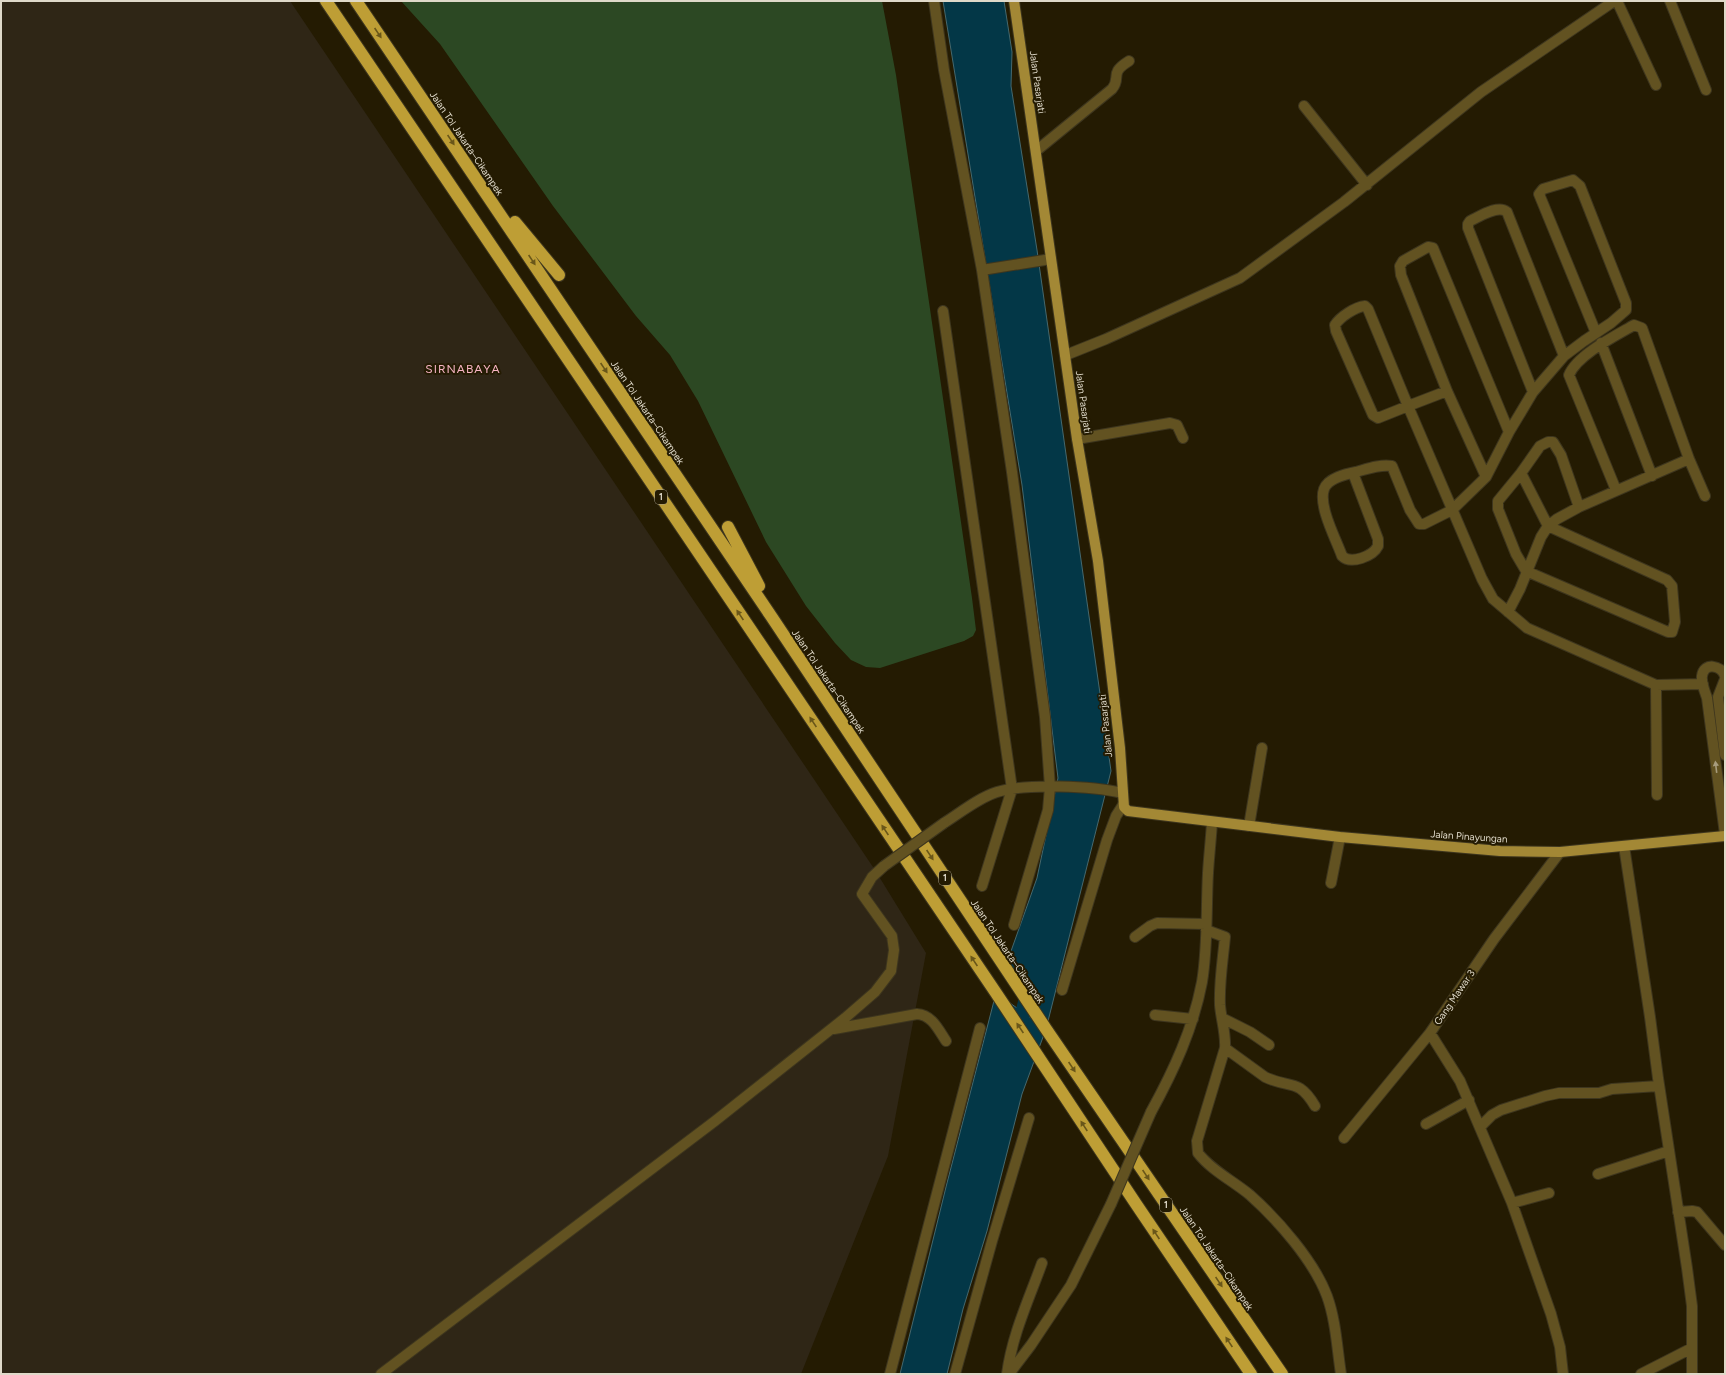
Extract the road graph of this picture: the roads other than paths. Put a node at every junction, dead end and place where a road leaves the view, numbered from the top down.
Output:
1 (326, 1) edge
2 (356, 1) edge
3 (934, 1) edge
4 (1014, 1) edge
5 (1614, 1) edge
6 (1618, 1) edge
7 (1670, 1) edge
8 (1129, 61) dead end
9 (1656, 84) dead end
10 (1706, 90) dead end
11 (1304, 106) dead end
12 (1036, 152) junction
13 (470, 167) junction
14 (1367, 185) junction
15 (1051, 259) junction
16 (982, 270) junction
17 (559, 275) dead end
18 (943, 310) dead end
19 (1596, 333) junction
20 (1601, 343) junction
21 (1066, 355) junction
22 (1564, 356) junction
23 (1446, 391) junction
24 (1533, 392) junction
25 (1408, 406) junction
26 (1509, 432) junction
27 (1183, 438) dead end
28 (1077, 439) junction
29 (1689, 459) junction
30 (1353, 473) junction
31 (1521, 473) junction
32 (1652, 476) junction
33 (1486, 477) junction
34 (1616, 490) junction
35 (1705, 496) dead end
36 (1579, 506) junction
37 (1452, 510) junction
38 (1548, 526) junction
39 (728, 527) dead end
40 (1526, 571) junction
41 (1508, 612) junction
42 (772, 616) junction
43 (1725, 677) edge
44 (1703, 684) junction
45 (1656, 685) junction
46 (1713, 704) junction
47 (1262, 748) dead end
48 (1725, 755) edge
49 (1054, 787) junction
50 (1012, 788) junction
51 (1122, 793) junction
52 (1656, 795) dead end
53 (1123, 806) junction
54 (1212, 822) junction
55 (1249, 826) junction
56 (1725, 835) edge
57 (1340, 837) junction
58 (1624, 846) junction
59 (1560, 852) junction
60 (1331, 884) dead end
61 (982, 886) dead end
62 (1014, 925) dead end
63 (1206, 927) junction
64 (1135, 937) dead end
65 (1062, 990) dead end
66 (1155, 1015) dead end
67 (1222, 1018) junction
68 (1193, 1019) junction
69 (980, 1028) dead end
70 (830, 1030) junction
71 (1430, 1033) junction
72 (946, 1041) dead end
73 (1268, 1045) dead end
74 (1226, 1048) junction
75 (1659, 1086) junction
76 (1469, 1100) junction
77 (1315, 1106) dead end
78 (1029, 1118) dead end
79 (1426, 1124) dead end
80 (1481, 1126) junction
81 (1344, 1138) dead end
82 (1669, 1151) junction
83 (1598, 1174) dead end
84 (1549, 1193) dead end
85 (1512, 1203) junction
86 (1678, 1212) junction
87 (1725, 1245) edge
88 (1042, 1263) dead end
89 (1692, 1348) junction
90 (381, 1374) edge
91 (890, 1374) edge
92 (955, 1374) edge
93 (1008, 1374) edge
94 (1251, 1374) edge
95 (1282, 1374) edge
96 (1341, 1374) edge
97 (1563, 1374) edge
98 (1641, 1374) edge
99 (1692, 1374) edge

94 -> 1 highway, 1
2 -> 13 highway, Jalan Tol Jakarta–Cikampek / 1
3 - 16 street
4 - 12 main road, Jalan Pasarjati
5 - 14 street
6 - 9 street
7 - 10 street
8 - 12 street
11 - 14 street
12 - 15 main road, Jalan Pasarjati
13 - 17 highway
13 -> 42 highway, Jalan Tol Jakarta–Cikampek / 1
14 - 21 street
15 - 16 street
15 - 21 main road, Jalan Pasarjati
16 - 49 street
18 - 50 street
19 - 19 street
19 - 22 street
20 - 29 street
20 - 32 street
20 - 34 street
21 - 28 main road, Jalan Pasarjati
22 - 24 street
22 - 24 street
23 - 25 street
23 - 26 street
23 - 33 street
24 - 26 street
25 - 25 street
25 - 37 street
26 - 33 street
27 - 28 street
28 - 51 main road, Jalan Pasarjati
29 - 32 street
29 - 35 street
30 - 30 street
30 - 37 street
31 - 36 street
31 - 38 street
31 - 40 street
32 - 34 street
33 - 37 street
34 - 36 street
36 - 38 street
37 - 41 street
38 - 40 street
38 - 40 street
39 - 42 highway
40 - 41 street
41 - 45 street
42 -> 95 highway, Jalan Tol Jakarta–Cikampek / 1
43 - 44 street
43 - 46 street
44 - 45 street
44 - 46 street
45 - 52 street
46 - 48 street
56 -> 46 street
47 - 55 street
49 - 50 street
49 - 51 street
49 - 62 street
50 - 61 street
50 - 70 street, bridge
51 - 53 main road, Jalan Pasarjati
53 - 54 main road, Jalan Pinayungan
53 - 65 street
54 - 55 main road, Jalan Pinayungan
54 - 63 street
55 - 57 main road, Jalan Pinayungan
56 - 58 main road, Jalan Pinayungan
57 - 59 main road, Jalan Pinayungan
57 - 60 street
58 - 59 main road, Jalan Pinayungan
58 - 75 street
59 - 71 street, Gang Mawar 3
63 - 64 street
63 - 67 street
63 - 68 street
66 - 68 street
67 - 73 street
67 - 74 street
68 - 93 street, bridge
69 - 91 street
70 - 72 street
70 - 90 street
71 - 76 street
71 - 81 street, Gang Mawar 3
74 - 77 street
74 - 96 street
75 - 80 street
75 - 82 street
76 - 79 street
76 - 80 street
78 - 92 street
80 - 85 street
82 - 83 street
82 - 86 street
84 - 85 street
85 - 97 street
86 - 87 street
86 - 89 street
88 - 93 street
89 - 98 street
89 - 99 street

